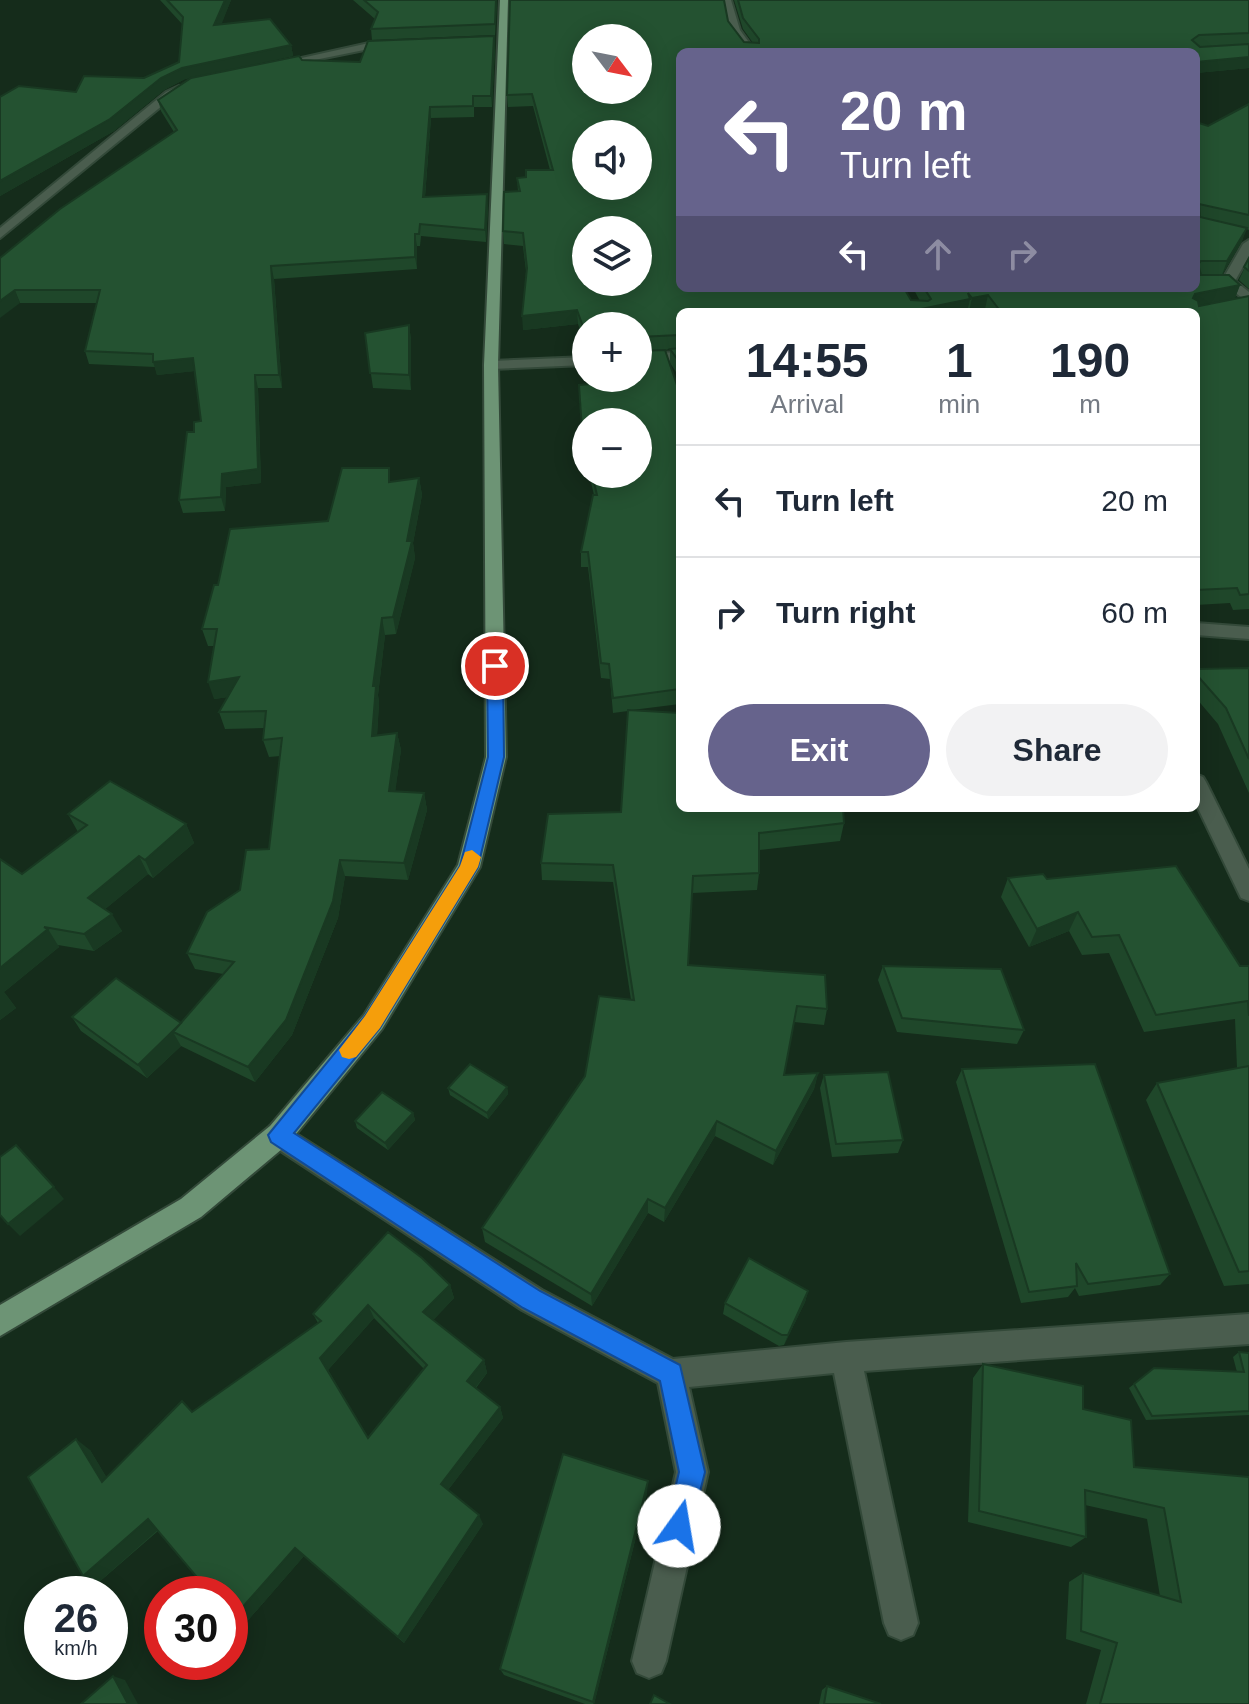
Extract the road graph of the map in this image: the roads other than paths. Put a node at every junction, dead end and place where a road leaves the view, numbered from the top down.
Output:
1 (727, 0) edge
2 (509, 3) edge
3 (414, 44) edge
4 (748, 48) edge
5 (258, 68) edge
6 (190, 84) edge
7 (0, 234) edge
8 (1245, 238) edge
9 (1245, 302) edge
10 (676, 356) edge
11 (652, 357) edge
12 (572, 362) edge
13 (491, 365) junction
14 (1200, 629) edge
15 (1249, 633) edge
16 (1200, 790) edge
17 (1249, 892) edge
18 (279, 1135) junction
19 (0, 1321) edge
20 (1249, 1329) edge
21 (846, 1357) junction
22 (671, 1374) junction
23 (901, 1623) dead end
24 (649, 1661) dead end

1 - 4 street
2 - 13 main road
3 - 5 street
6 - 7 street
8 - 9 street
10 - 11 street
12 - 13 street
13 - 18 main road
14 - 15 street
16 - 17 street
18 - 19 main road
18 - 22 street
20 - 21 street
21 - 22 street
21 - 23 street
22 - 24 street

